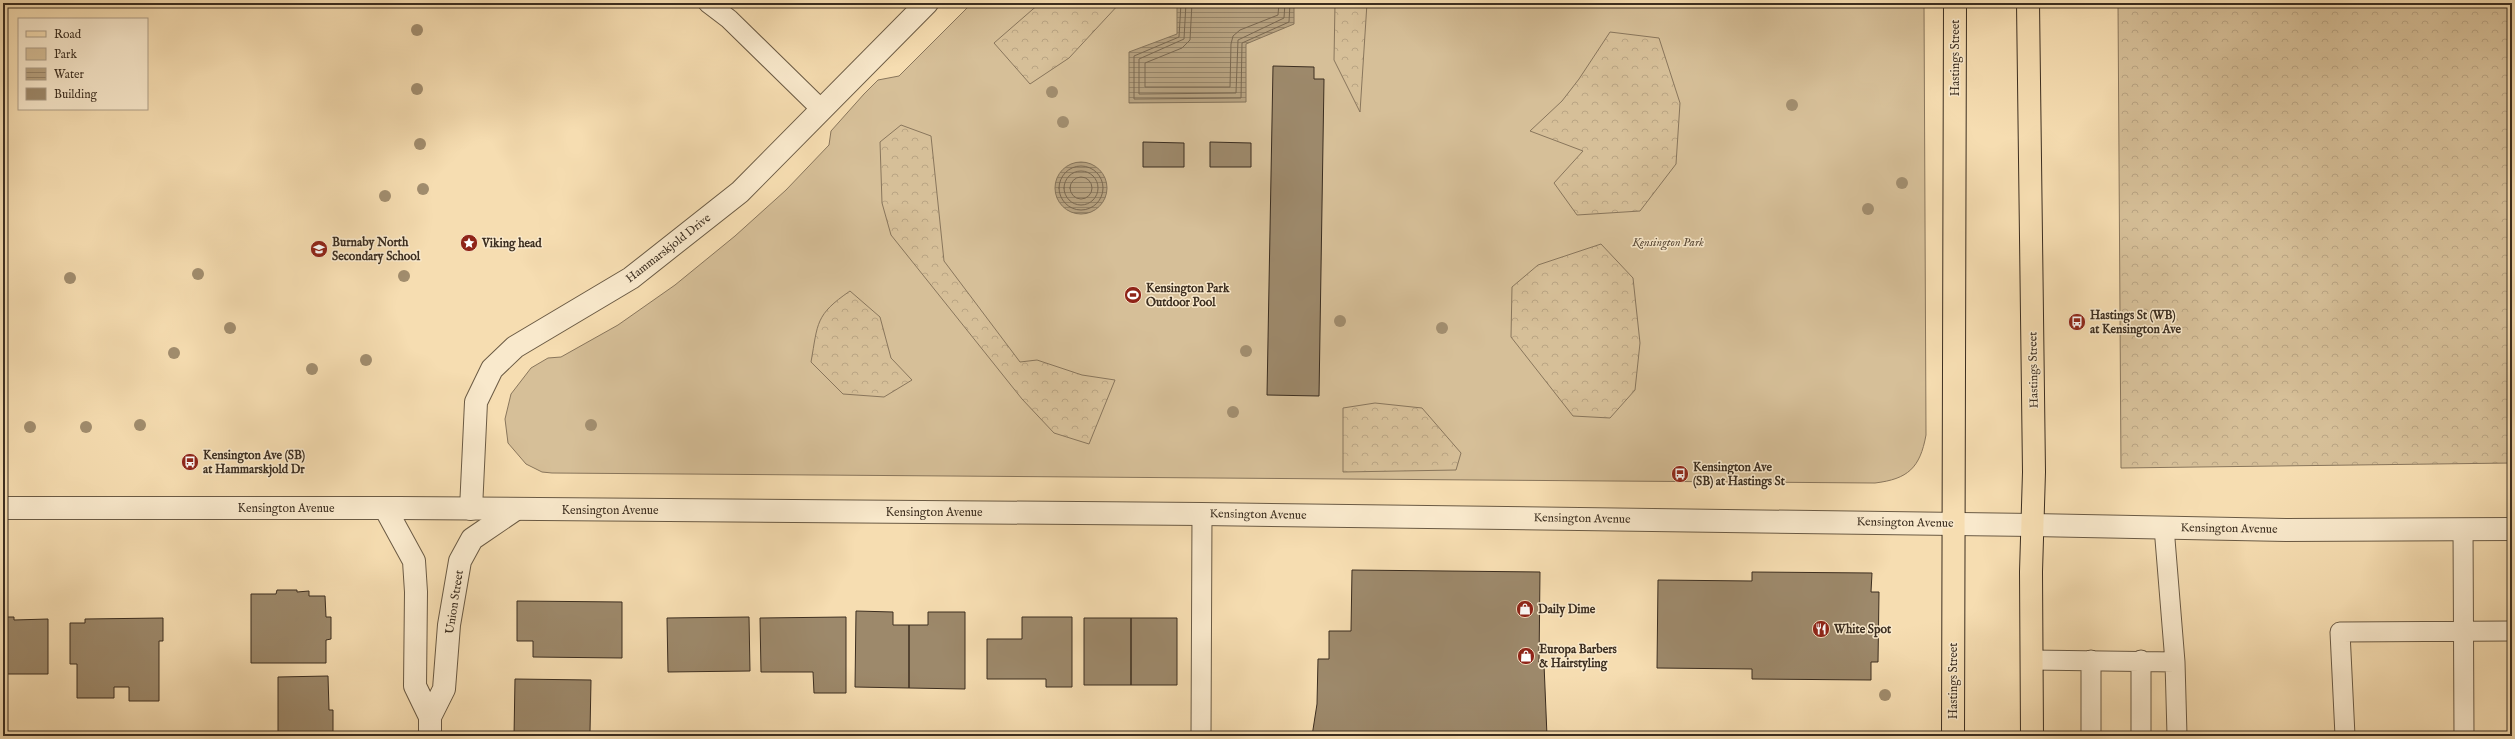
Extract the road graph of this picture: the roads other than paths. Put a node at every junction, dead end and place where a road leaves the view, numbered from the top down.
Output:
1 (708, 3) edge
2 (927, 3) edge
3 (1954, 3) edge
4 (2028, 3) edge
5 (822, 110) junction
6 (3, 508) edge
7 (385, 508) junction
8 (471, 509) junction
9 (516, 509) junction
10 (1202, 514) junction
11 (1953, 523) junction
12 (2033, 525) junction
13 (2164, 527) junction
14 (2463, 529) junction
15 (2512, 529) edge
16 (2463, 631) junction
17 (2512, 631) edge
18 (2032, 660) junction
19 (2091, 660) junction
20 (2141, 660) junction
21 (2175, 662) junction
22 (430, 726) edge
23 (2176, 735) edge
24 (1201, 736) edge
25 (1953, 736) edge
26 (2032, 736) edge
27 (2091, 736) edge
28 (2142, 736) edge
29 (2345, 736) edge
30 (2464, 736) edge

1 - 5 lane
2 - 5 street, Hammarskjold Drive
3 - 11 main road, Hastings Street
4 - 12 main road, Hastings Street
5 - 8 street, Hammarskjold Drive
6 - 7 street, Kensington Avenue
7 - 8 street, Kensington Avenue
7 - 22 street, Union Street
8 - 9 street, Kensington Avenue
9 - 10 street, Kensington Avenue
9 - 22 street, Union Street
10 - 11 street, Kensington Avenue
10 - 24 lane
11 - 12 street, Kensington Avenue
11 - 25 main road, Hastings Street
12 - 13 street, Kensington Avenue
12 - 18 main road, Hastings Street
13 - 14 street, Kensington Avenue
13 - 21 lane
14 - 15 street, Kensington Avenue
14 - 16 lane
16 - 17 lane
16 - 29 lane
16 - 30 lane
18 - 19 lane
18 - 26 main road, Hastings Street
19 - 20 lane
19 - 27 lane
20 - 21 lane
20 - 28 lane
21 - 23 lane

